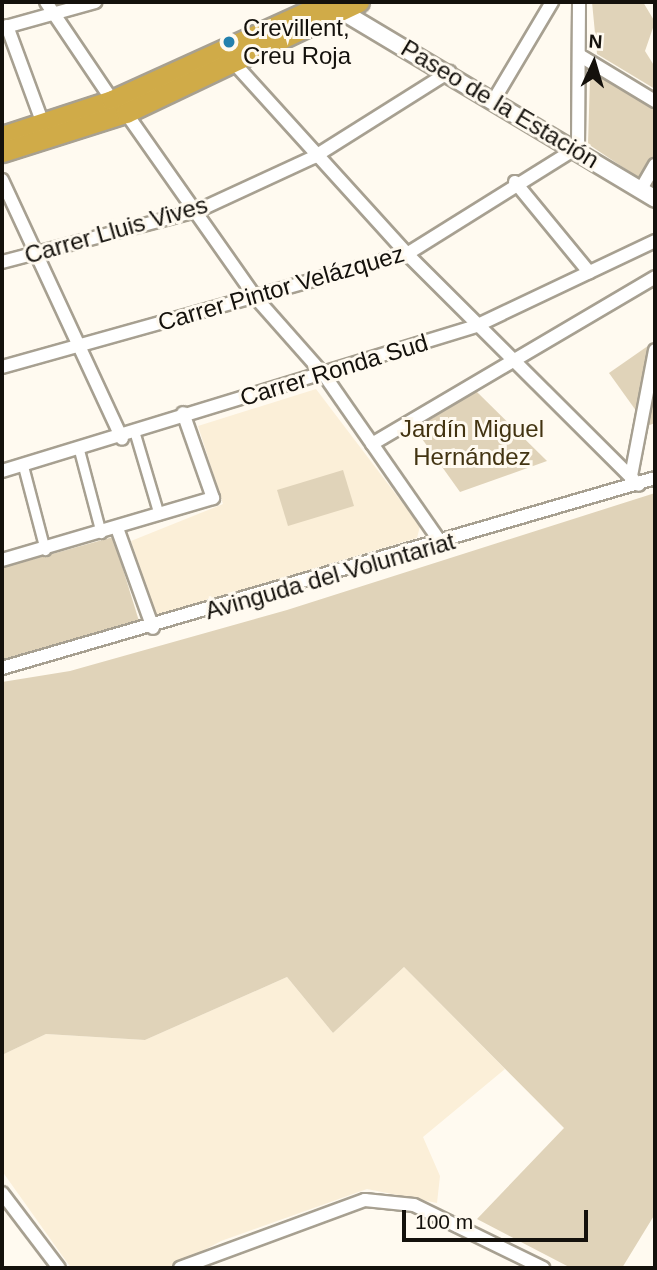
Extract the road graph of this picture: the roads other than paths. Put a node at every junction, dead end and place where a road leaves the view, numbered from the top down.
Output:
1 (95, 2) edge
2 (552, 2) edge
3 (579, 2) edge
4 (336, 4) edge
5 (47, 7) edge
6 (295, 10) edge
7 (4, 27) edge
8 (579, 55) junction
9 (234, 63) junction
10 (449, 72) junction
11 (495, 98) junction
12 (655, 101) edge
13 (119, 106) junction
14 (43, 124) junction
15 (2, 136) edge
16 (578, 147) junction
17 (2, 152) edge
18 (314, 157) junction
19 (655, 165) edge
20 (2, 180) edge
21 (515, 182) junction
22 (641, 189) junction
23 (655, 199) edge
24 (197, 211) junction
25 (655, 241) edge
26 (37, 254) junction
27 (407, 254) junction
28 (2, 262) edge
29 (589, 272) junction
30 (655, 277) edge
31 (256, 298) junction
32 (476, 326) junction
33 (75, 345) junction
34 (655, 350) edge
35 (519, 362) junction
36 (2, 367) edge
37 (325, 376) junction
38 (183, 413) junction
39 (129, 436) junction
40 (372, 444) junction
41 (79, 450) junction
42 (23, 466) junction
43 (2, 471) edge
44 (655, 478) edge
45 (635, 481) junction
46 (159, 515) junction
47 (117, 528) junction
48 (101, 533) junction
49 (441, 543) junction
50 (45, 550) junction
51 (2, 560) edge
52 (153, 628) junction
53 (2, 668) edge
54 (2, 1194) edge
55 (59, 1268) edge
56 (180, 1268) edge
57 (542, 1268) edge

1 - 5 street
2 - 11 street
3 - 8 street
4 - 6 highway
4 - 9 highway
4 - 10 street, Paseo de la Estación
5 - 7 street
5 - 13 street
6 - 13 highway
7 - 14 street
8 - 12 street
8 - 16 street
9 - 13 highway
9 - 18 street
10 - 11 street, Paseo de la Estación
10 - 18 street, Carrer Lluis Vives
11 - 16 street, Paseo de la Estación
13 - 14 highway
13 - 17 highway
13 - 24 street
14 - 15 highway
16 - 21 street, Carrer Pintor Velázquez
16 - 22 street, Paseo de la Estación
18 - 24 street, Carrer Lluis Vives
18 - 27 street
19 - 22 street
20 - 26 street
21 - 27 street, Carrer Pintor Velázquez
21 - 29 street
22 - 23 street, Paseo de la Estación
24 - 26 street, Carrer Lluis Vives
24 - 31 street
25 - 29 street, Carrer Ronda Sud
26 - 28 street, Carrer Lluis Vives
26 - 33 street
27 - 31 street, Carrer Pintor Velázquez
27 - 32 street
29 - 32 street, Carrer Ronda Sud
30 - 35 street
31 - 33 street, Carrer Pintor Velázquez
31 - 37 street
32 - 35 street
32 - 37 street, Carrer Ronda Sud
33 - 36 street, Carrer Pintor Velázquez
33 - 39 street
34 - 45 street
35 - 40 street
35 - 45 street
37 - 38 street, Carrer Ronda Sud
37 - 40 street
38 - 39 street, Carrer Ronda Sud
38 - 46 street
39 - 41 street, Carrer Ronda Sud
39 - 46 street
40 - 49 street
41 - 42 street, Carrer Ronda Sud
41 - 48 street
42 - 43 street, Carrer Ronda Sud
42 - 50 street
44 - 45 street, Avinguda del Voluntariat
45 - 49 street, Avinguda del Voluntariat
46 - 47 street
47 - 48 street
47 - 52 street
48 - 50 street
49 - 52 street, Avinguda del Voluntariat
50 - 51 street
52 - 53 street, Avinguda del Voluntariat
54 - 55 street
56 - 57 street

